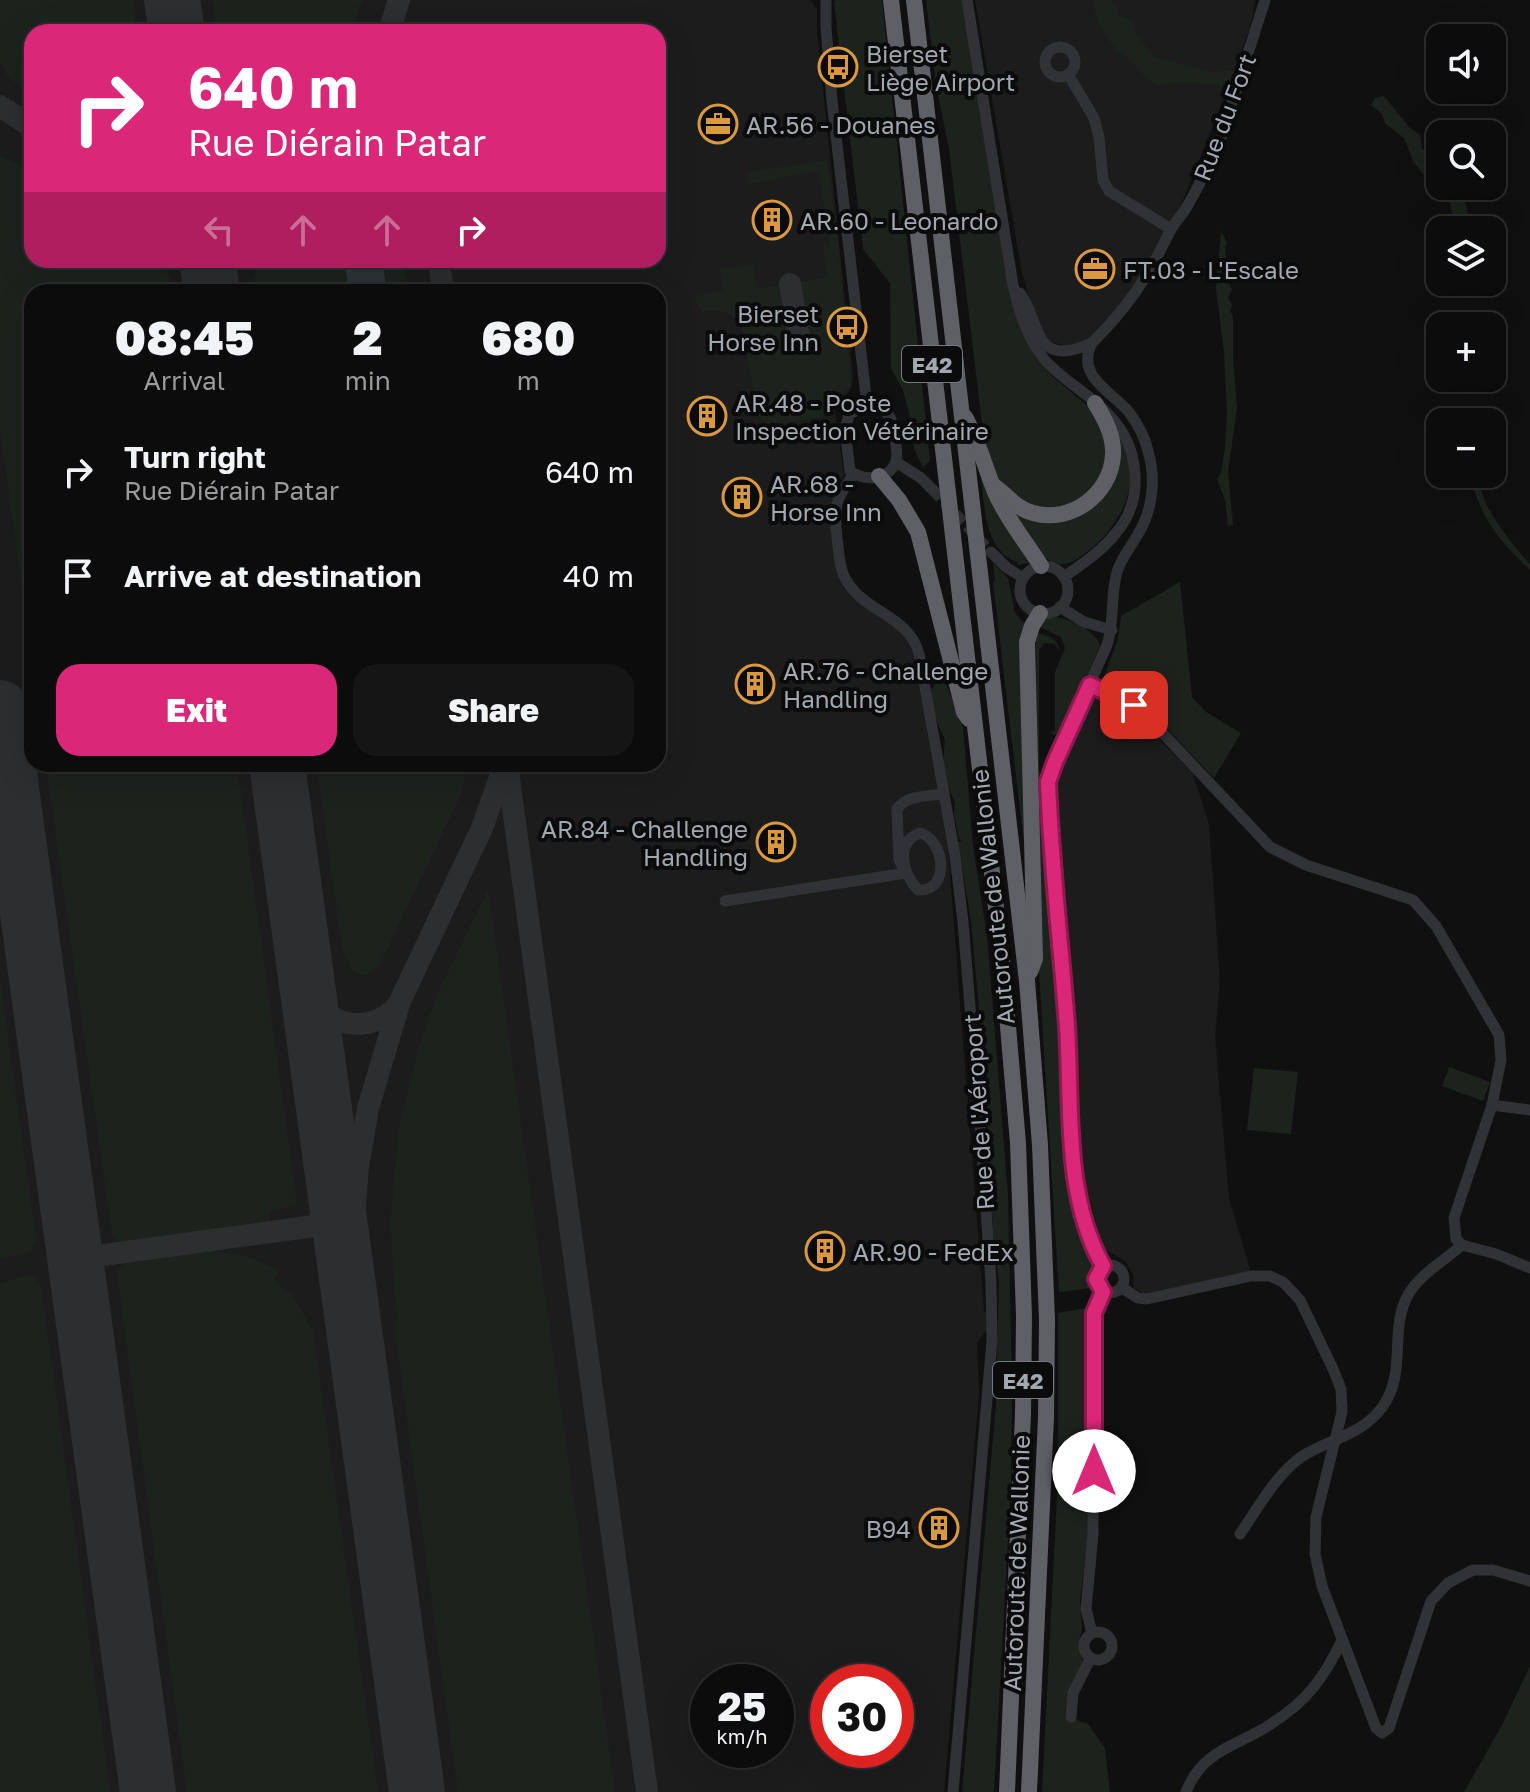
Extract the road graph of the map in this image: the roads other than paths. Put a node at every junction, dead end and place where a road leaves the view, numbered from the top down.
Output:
1 (826, 0) edge
2 (891, 0) edge
3 (914, 0) edge
4 (967, 0) edge
5 (1265, 0) edge
6 (1068, 74) dead end
7 (1171, 229) junction
8 (1013, 285) junction
9 (1092, 343) junction
10 (1095, 403) junction
11 (867, 405) junction
12 (962, 412) junction
13 (896, 462) junction
14 (854, 474) junction
15 (879, 476) junction
16 (993, 485) junction
17 (933, 490) tunnel mouth
18 (991, 552) tunnel mouth
19 (1041, 566) junction
20 (1064, 577) junction
21 (1023, 578) junction
22 (1060, 607) junction
23 (1040, 613) junction
24 (1112, 630) junction
25 (1090, 685) junction
26 (975, 727) junction
27 (944, 794) junction
28 (906, 873) junction
29 (725, 901) dead end
30 (1027, 981) junction
31 (1492, 1105) junction
32 (1530, 1110) edge
33 (1462, 1245) junction
34 (1103, 1266) junction
35 (1530, 1268) edge
36 (1122, 1288) junction
37 (1103, 1292) junction
38 (1335, 1440) junction
39 (1240, 1534) dead end
40 (1530, 1581) edge
41 (1092, 1633) junction
42 (1342, 1640) junction
43 (1090, 1659) junction
44 (1071, 1717) dead end
45 (953, 1792) edge
46 (1007, 1792) edge
47 (1029, 1792) edge
48 (1186, 1792) edge

1 - 11 street
2 - 26 highway, Autoroute de Wallonie / E42
3 - 12 highway, Autoroute de Wallonie / E42
4 - 8 street
5 - 7 street, Rue du Fort
6 - 7 street
7 - 9 street, Rue du Fort
8 - 9 street
8 - 10 street
9 - 24 street
10 - 16 highway
10 - 20 street
11 - 13 street
11 - 14 street
12 - 16 highway
12 - 30 highway, Autoroute de Wallonie / E42
13 - 15 street
13 - 17 street
14 - 15 street
14 - 27 street, Rue de l'Aéroport
15 - 26 highway
16 - 19 highway
18 - 21 street
19 - 20 street
19 - 21 street
20 - 22 street
21 - 23 street
22 - 23 street
22 - 24 street
23 - 30 highway
24 - 25 street
25 - 31 street
25 - 34 street
26 - 46 highway, Autoroute de Wallonie / E42
27 - 28 street
27 - 45 street, Rue de l'Aéroport
28 - 28 street
28 - 29 street
30 - 47 highway, Autoroute de Wallonie / E42
31 - 32 street
31 - 33 street
33 - 35 street
33 - 38 street
34 - 36 street
34 - 37 street
36 - 37 street
36 - 38 street
37 - 41 street
38 - 39 street
38 - 42 street
40 - 42 street
41 - 43 street
41 - 43 street
42 - 48 street
43 - 44 street

